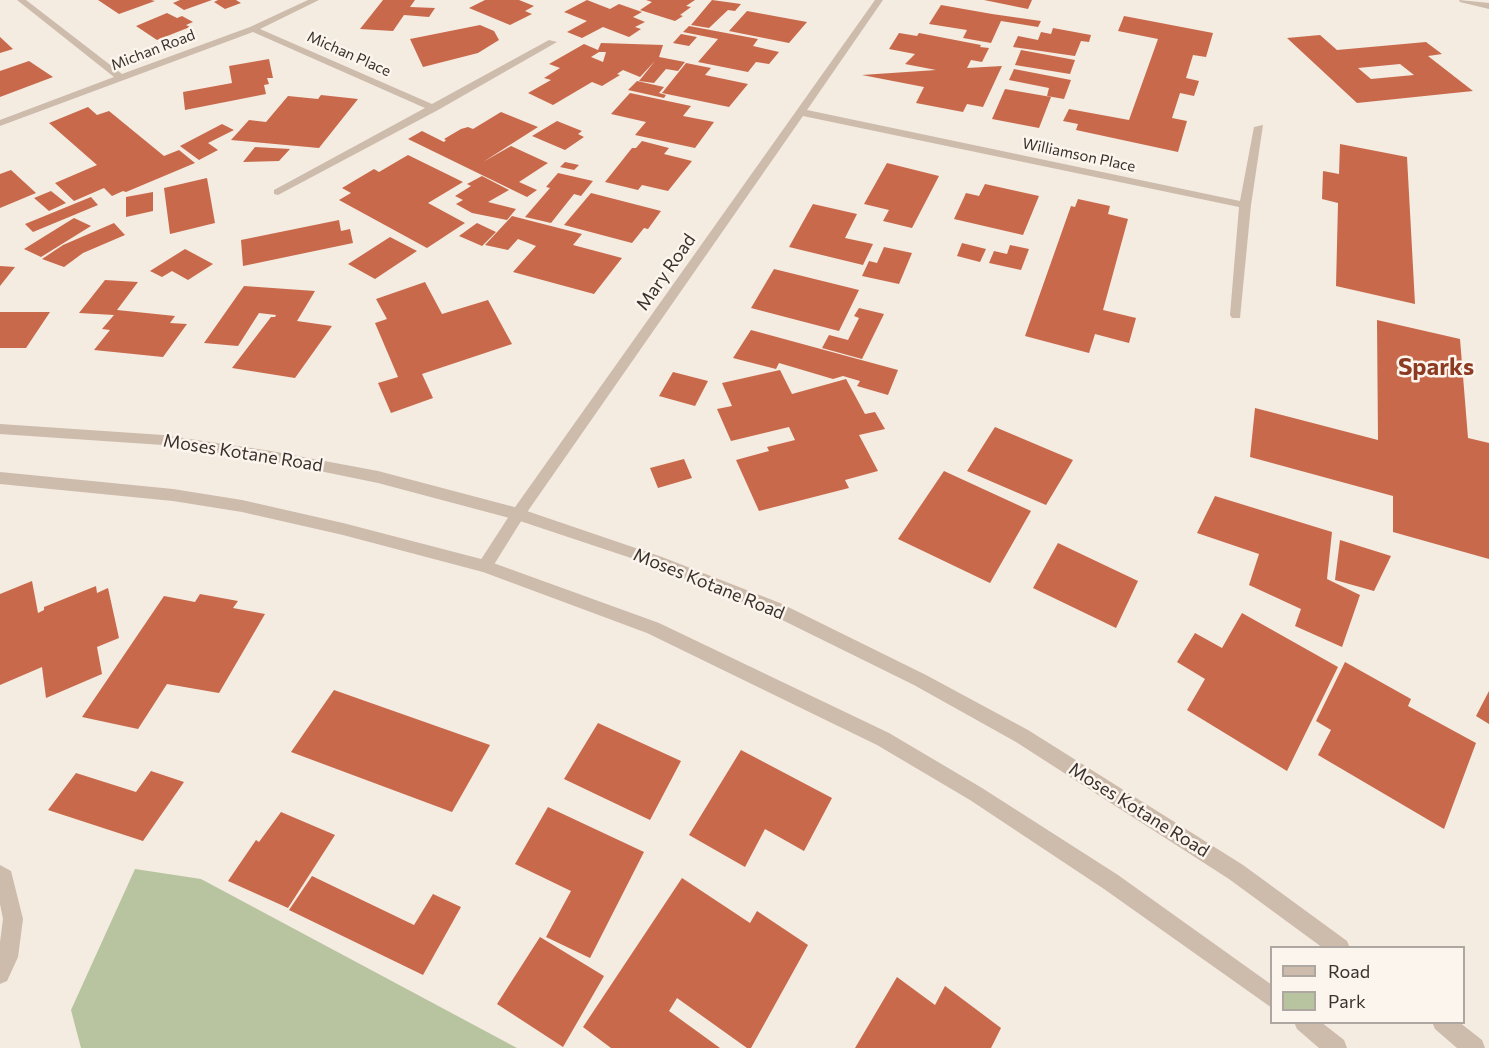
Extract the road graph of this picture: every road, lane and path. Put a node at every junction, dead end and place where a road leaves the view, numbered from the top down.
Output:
1 (21, 0) edge
2 (315, 0) edge
3 (879, 0) edge
4 (1463, 0) edge
5 (1476, 1) edge
6 (1489, 6) edge
7 (253, 29) junction
8 (552, 42) dead end
9 (121, 78) junction
10 (434, 108) junction
11 (801, 112) junction
12 (0, 123) edge
13 (1259, 127) dead end
14 (278, 192) dead end
15 (1245, 206) junction
16 (1236, 315) dead end
17 (0, 429) edge
18 (0, 478) edge
19 (518, 514) junction
20 (485, 566) junction
21 (0, 875) edge
22 (1337, 946) edge
23 (0, 974) edge
24 (1270, 997) edge
25 (1305, 1024) edge
26 (1443, 1024) edge
27 (1336, 1048) edge
28 (1474, 1048) edge

1 - 9 street
2 - 7 street, Michan Road
3 - 11 street, Mary Road
4 - 5 street
5 - 6 street
7 - 9 street, Michan Road
7 - 10 street, Michan Place
8 - 10 street
9 - 12 street, Michan Road
10 - 14 street
11 - 15 street, Williamson Place
11 - 19 street, Mary Road
13 - 15 street
15 - 16 street
17 - 19 street, Moses Kotane Road
18 - 20 street
19 - 20 street, Mary Road
19 - 22 street, Moses Kotane Road
20 - 24 street
21 - 23 street
25 - 27 street
26 - 28 street

